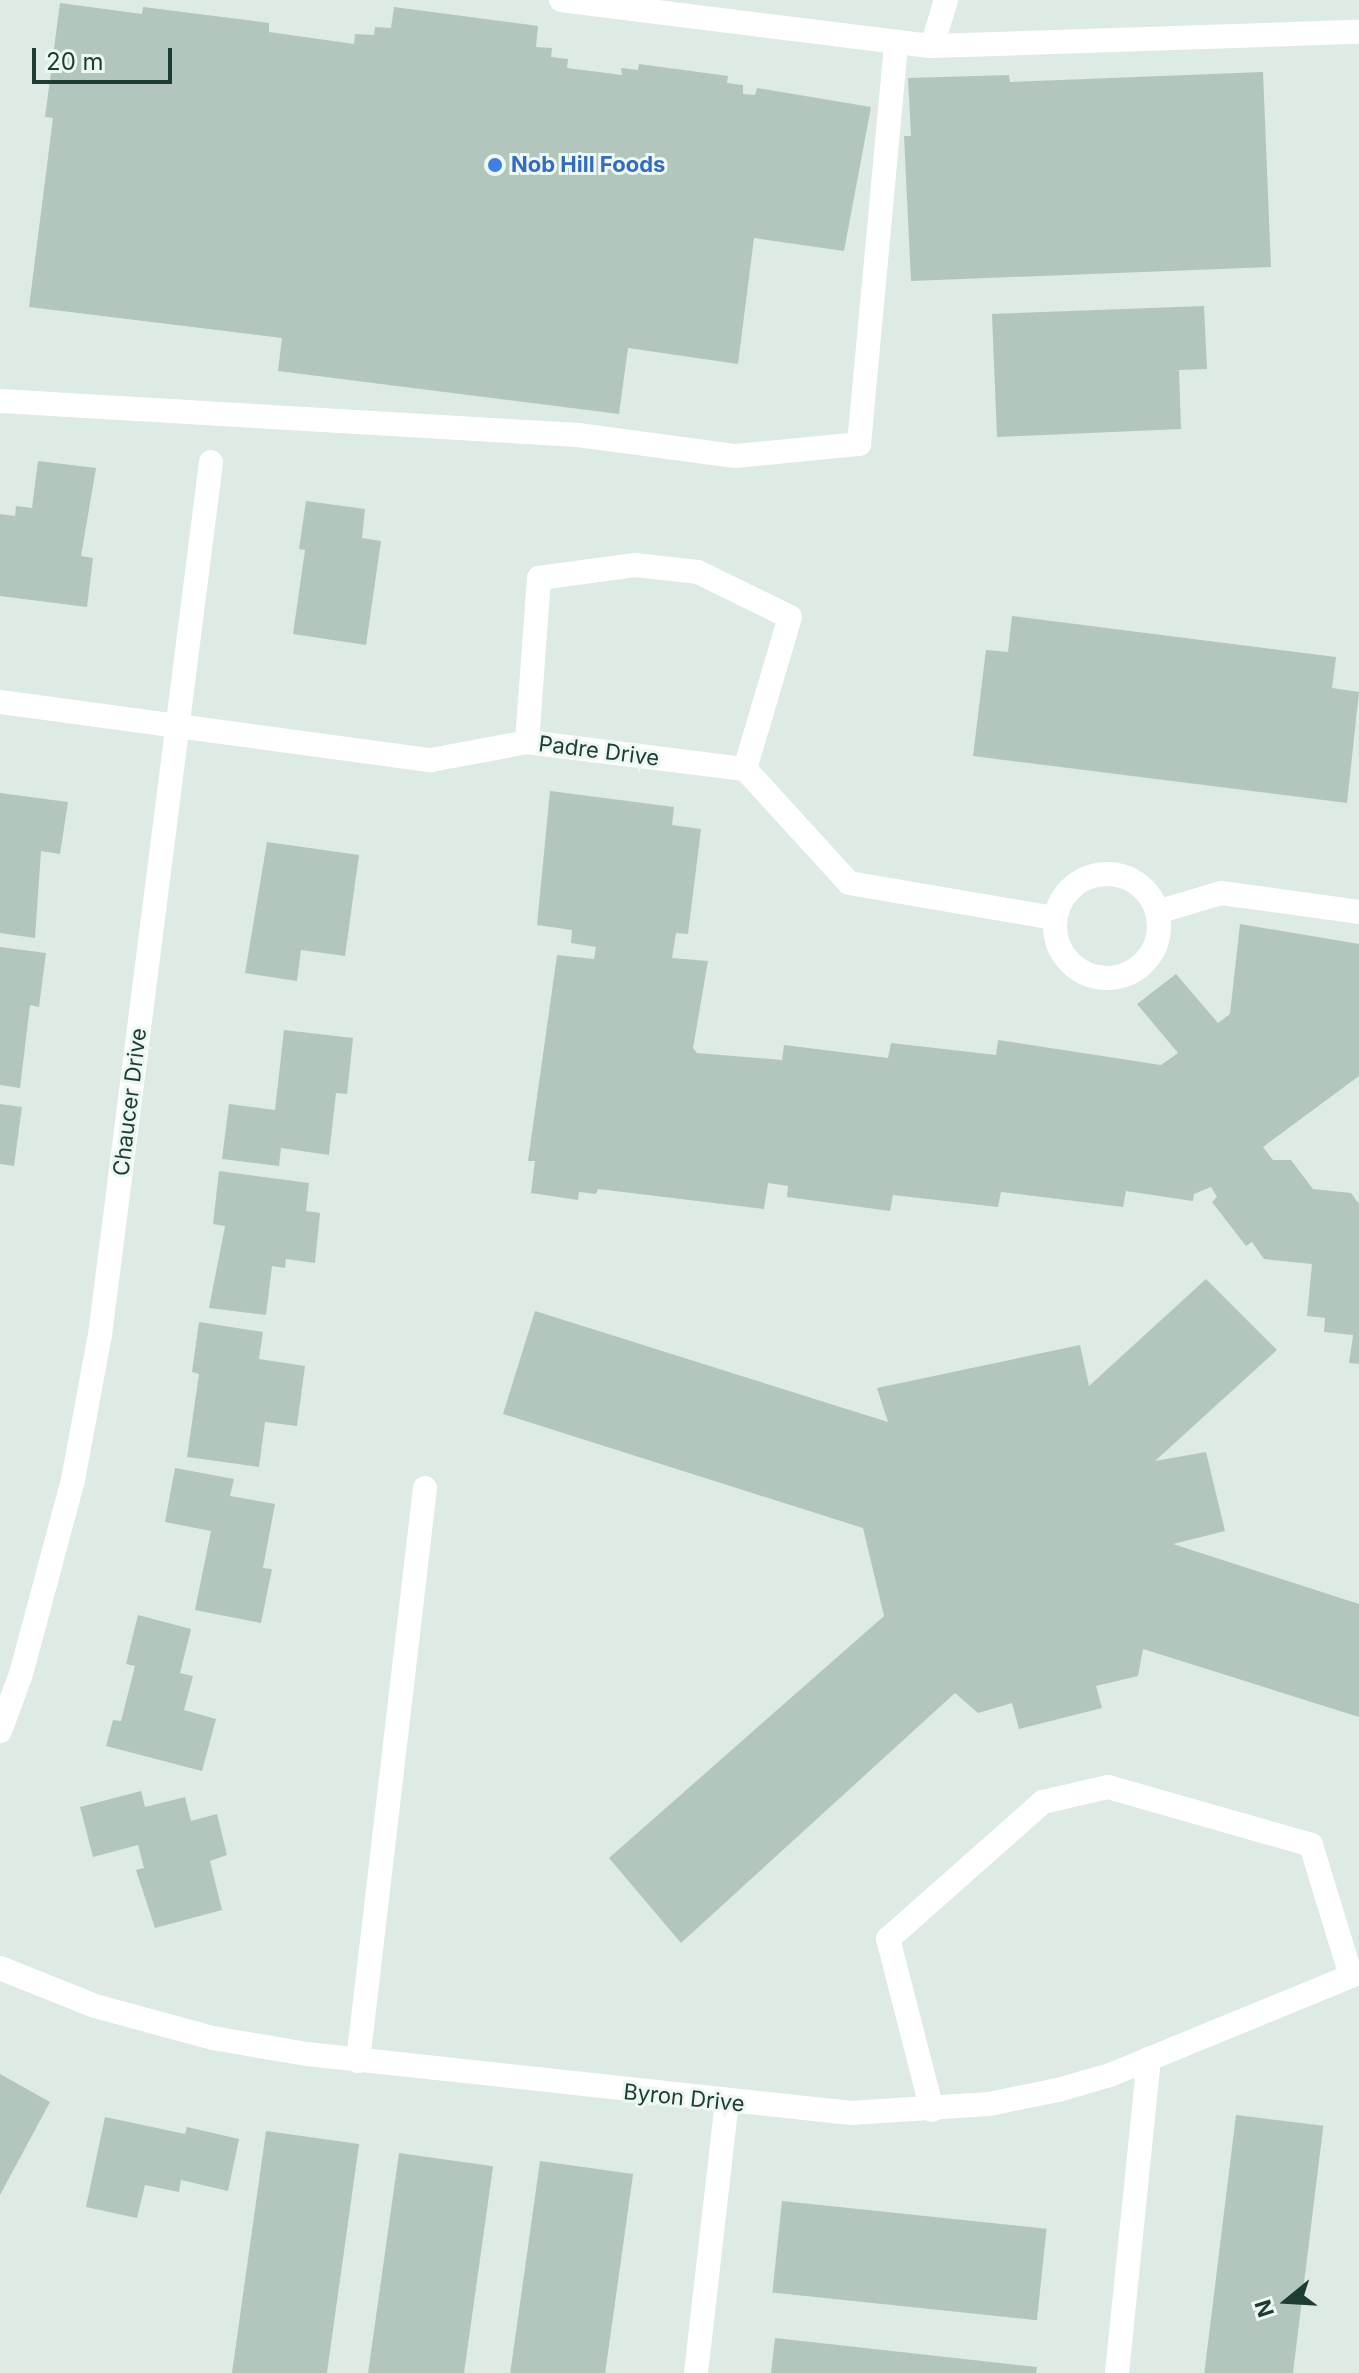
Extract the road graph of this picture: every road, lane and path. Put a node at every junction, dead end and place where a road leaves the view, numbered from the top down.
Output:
1 (561, 0) edge
2 (946, 0) edge
3 (1359, 32) edge
4 (896, 42) junction
5 (932, 46) junction
6 (0, 401) edge
7 (211, 462) dead end
8 (0, 702) edge
9 (178, 726) junction
10 (527, 742) junction
11 (745, 769) junction
12 (1157, 912) junction
13 (1359, 912) edge
14 (1054, 918) junction
15 (425, 1488) dead end
16 (0, 1731) edge
17 (0, 1968) edge
18 (1355, 1975) edge
19 (1149, 2059) junction
20 (358, 2061) junction
21 (727, 2103) junction
22 (932, 2110) junction
23 (696, 2373) edge
24 (1117, 2373) edge

1 - 4 street
2 - 5 street
3 - 5 street
4 - 5 street
4 - 6 street
7 - 9 street, Chaucer Drive
8 - 9 street, Padre Drive
9 - 10 street, Padre Drive
9 - 16 street, Chaucer Drive
10 - 11 street, Padre Drive
10 - 11 street
11 - 14 street
12 - 13 street
12 - 14 street
12 - 14 street
15 - 20 street
17 - 20 street, Byron Drive
18 - 19 street, Byron Drive
18 - 22 street
19 - 22 street, Byron Drive
19 - 24 street
20 - 21 street, Byron Drive
21 - 22 street, Byron Drive
21 - 23 street

